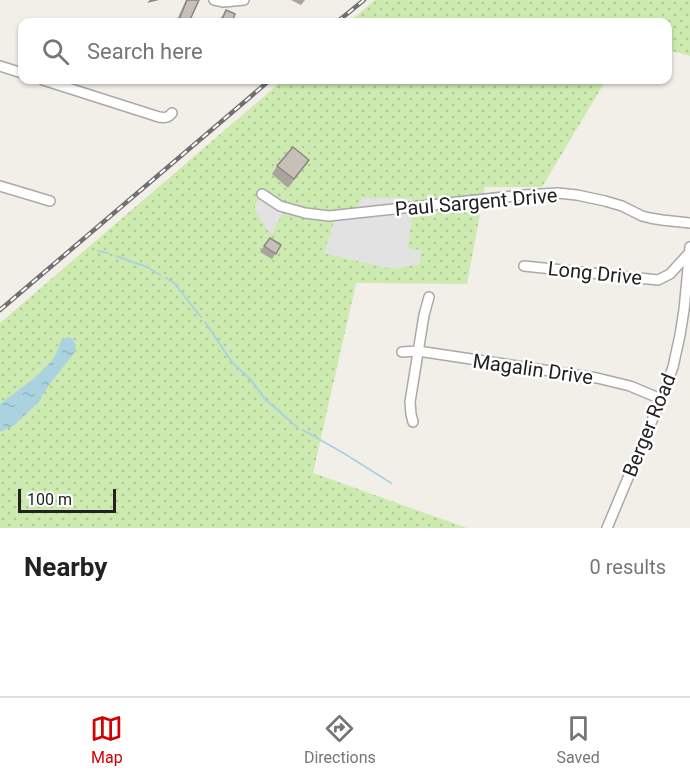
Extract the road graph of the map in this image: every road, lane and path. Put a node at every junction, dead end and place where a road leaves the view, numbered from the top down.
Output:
1 (214, 0) edge
2 (244, 0) edge
3 (0, 66) edge
4 (18, 72) edge
5 (56, 84) edge
6 (172, 113) dead end
7 (0, 186) edge
8 (262, 194) dead end
9 (50, 201) dead end
10 (690, 223) edge
11 (690, 250) edge
12 (524, 266) dead end
13 (429, 297) dead end
14 (418, 351) junction
15 (402, 352) dead end
16 (661, 399) junction
17 (413, 422) dead end
18 (610, 527) edge

1 - 2 street
3 - 4 street
5 - 6 street
7 - 9 street
8 - 10 street, Paul Sargent Drive
11 - 12 street, Long Drive
11 - 16 street, Berger Road
13 - 14 street
14 - 15 street, Magalin Drive
14 - 16 street, Magalin Drive
14 - 17 street
16 - 18 street, Berger Road

